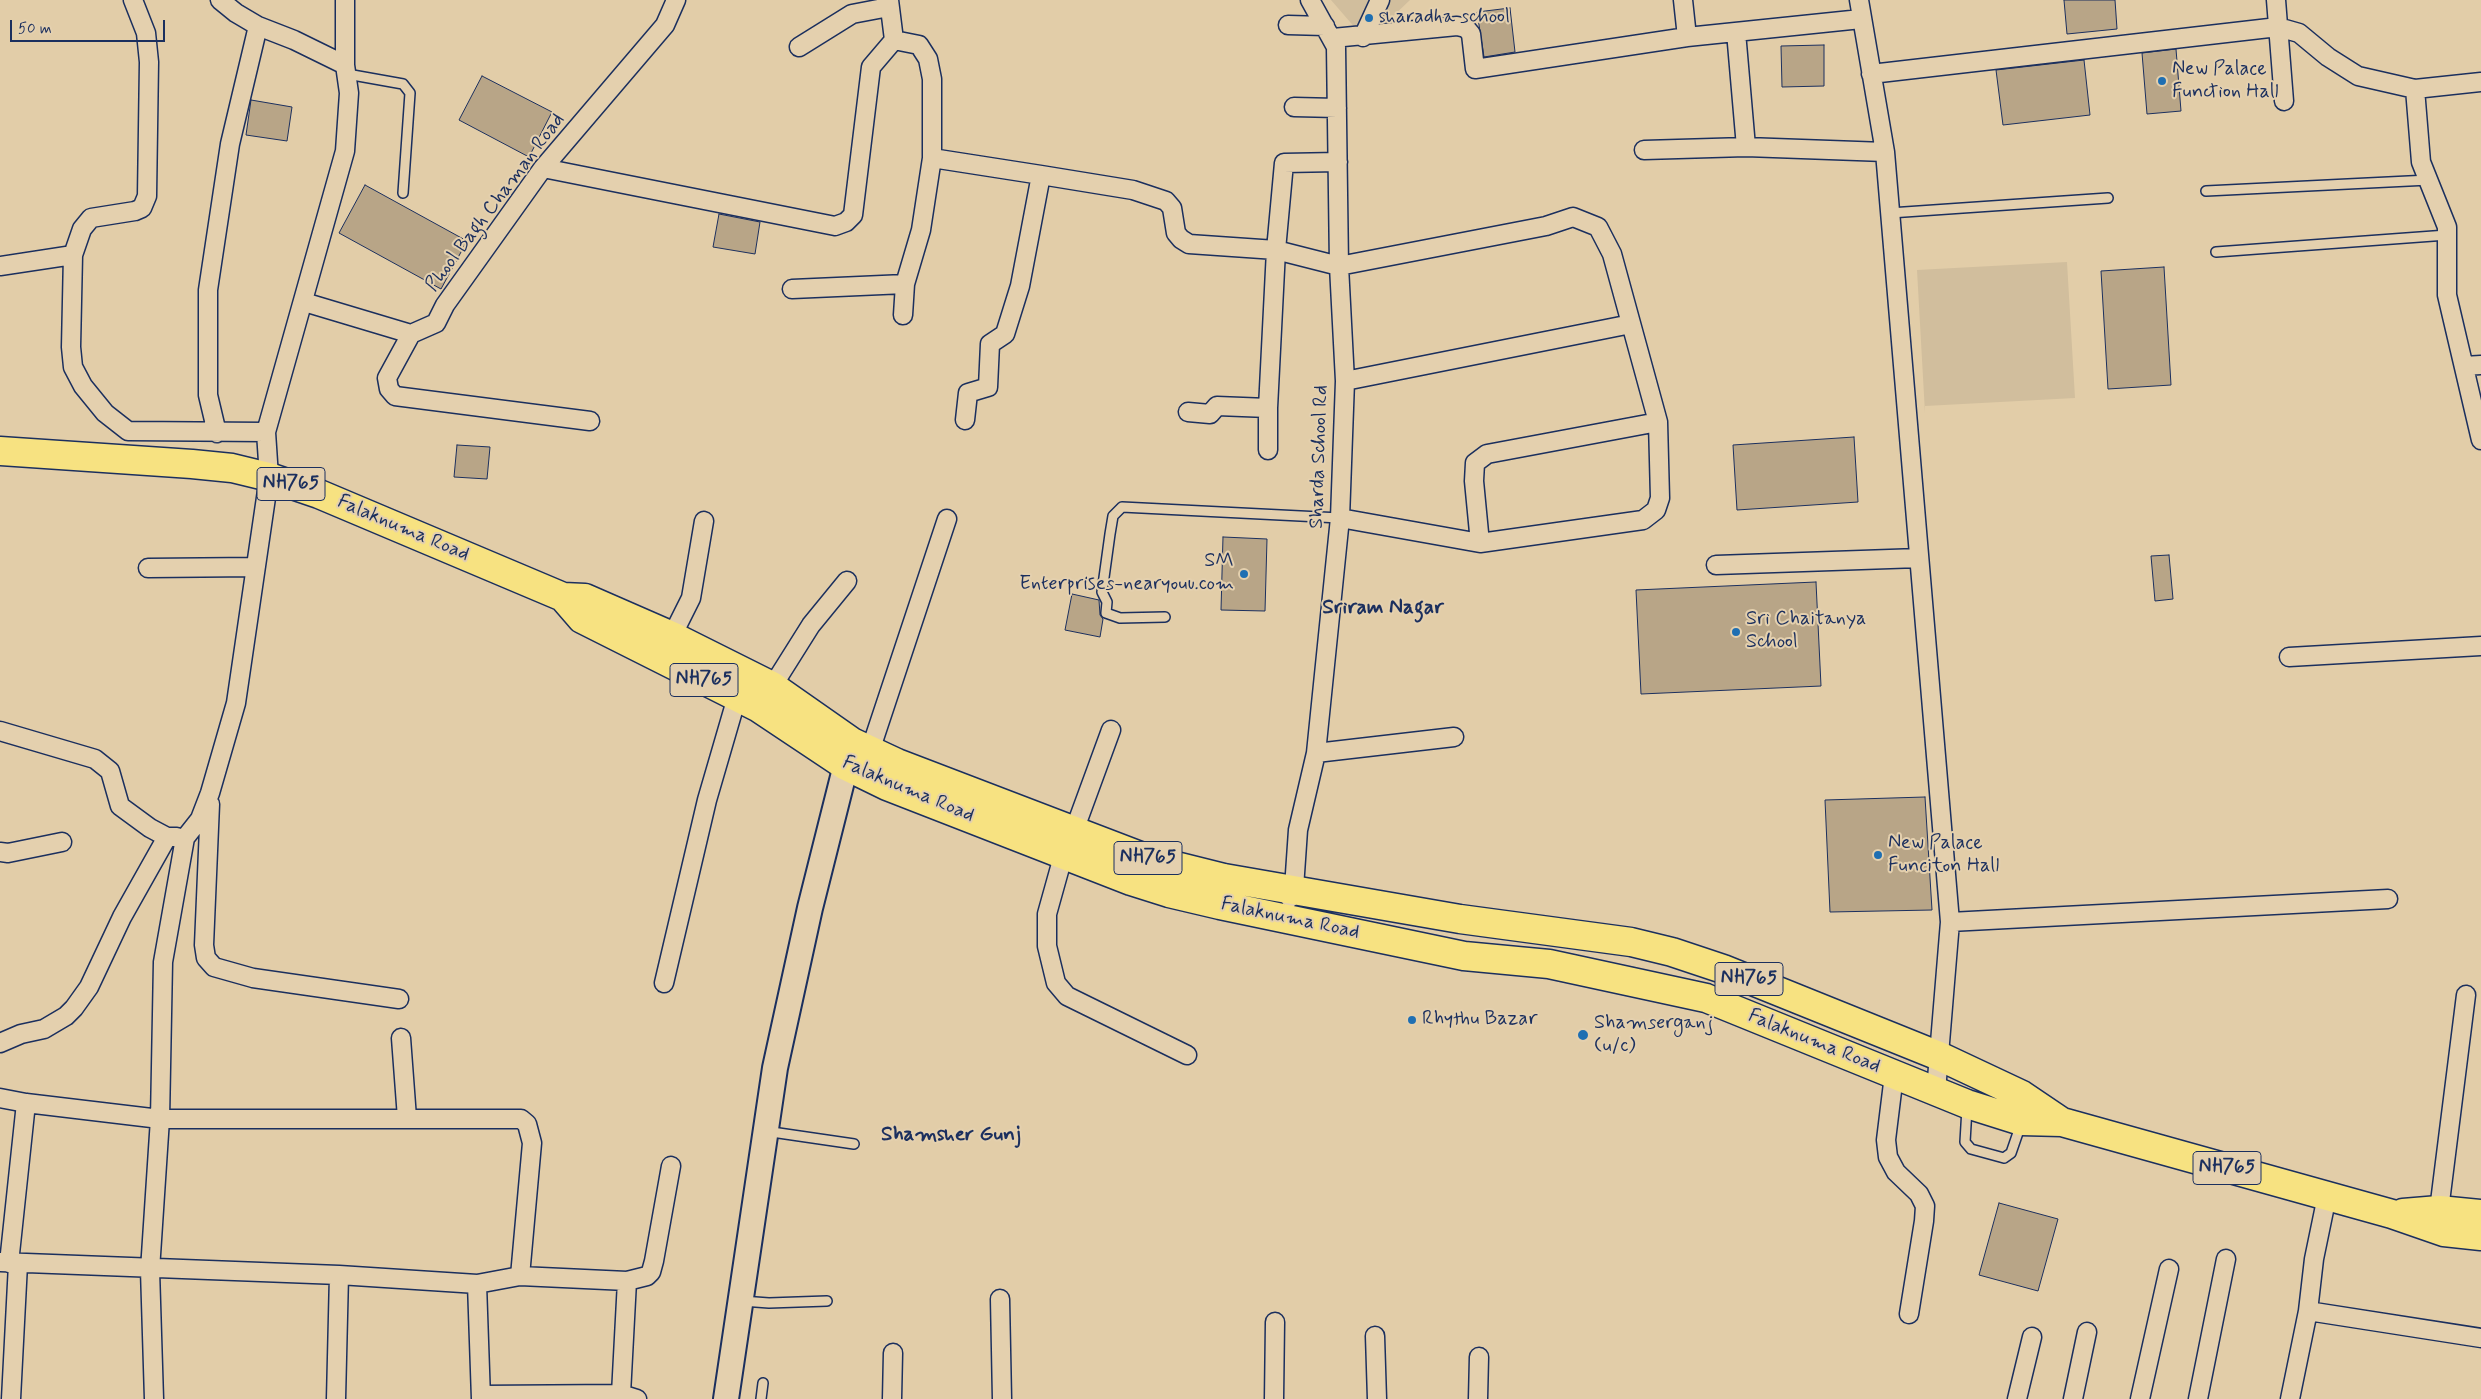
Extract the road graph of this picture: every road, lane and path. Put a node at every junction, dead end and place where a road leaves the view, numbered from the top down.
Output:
1 (133, 0) edge
2 (220, 0) edge
3 (345, 0) edge
4 (676, 0) edge
5 (1310, 0) edge
6 (1380, 0) edge
7 (1683, 0) edge
8 (1859, 0) edge
9 (2276, 0) edge
10 (889, 4) edge
11 (1861, 19) junction
12 (258, 26) junction
13 (1288, 26) dead end
14 (2278, 27) junction
15 (1329, 32) junction
16 (1736, 32) junction
17 (1362, 37) junction
18 (1687, 37) junction
19 (894, 40) junction
20 (799, 46) dead end
21 (346, 70) junction
22 (1871, 74) junction
23 (2481, 82) edge
24 (2415, 89) junction
25 (2284, 101) dead end
26 (1294, 107) dead end
27 (1337, 108) junction
28 (1746, 147) junction
29 (1644, 150) dead end
30 (1885, 152) junction
31 (932, 158) junction
32 (1338, 162) junction
33 (543, 168) junction
34 (1041, 176) junction
35 (2428, 180) junction
36 (2206, 191) dead end
37 (403, 193) dead end
38 (2108, 198) dead end
39 (1890, 213) junction
40 (2447, 235) junction
41 (1276, 250) junction
42 (2216, 252) dead end
43 (73, 255) junction
44 (0, 266) edge
45 (1339, 266) junction
46 (905, 284) junction
47 (792, 288) dead end
48 (304, 302) junction
49 (903, 315) dead end
50 (1631, 324) junction
51 (410, 334) junction
52 (2472, 366) edge
53 (1345, 381) junction
54 (1268, 408) junction
55 (1188, 412) dead end
56 (965, 420) dead end
57 (590, 421) dead end
58 (1658, 422) junction
59 (266, 432) junction
60 (217, 433) junction
61 (2481, 440) edge
62 (1268, 450) dead end
63 (0, 451) edge
64 (269, 477) junction
65 (1340, 518) junction
66 (947, 519) dead end
67 (704, 521) dead end
68 (1480, 542) junction
69 (1919, 558) junction
70 (1716, 564) dead end
71 (256, 567) junction
72 (148, 568) dead end
73 (847, 581) dead end
74 (563, 597) junction
75 (1165, 617) dead end
76 (672, 636) junction
77 (2481, 646) edge
78 (2289, 657) dead end
79 (756, 697) junction
80 (1111, 730) dead end
81 (0, 731) edge
82 (1454, 737) dead end
83 (856, 753) junction
84 (1316, 753) junction
85 (210, 793) junction
86 (167, 837) junction
87 (185, 838) junction
88 (62, 842) dead end
89 (1069, 842) junction
90 (0, 852) edge
91 (1294, 888) junction
92 (2388, 899) dead end
93 (1282, 917) junction
94 (1950, 922) junction
95 (664, 983) dead end
96 (2466, 995) dead end
97 (400, 999) dead end
98 (401, 1038) dead end
99 (0, 1043) edge
100 (1187, 1054) dead end
101 (1939, 1056) junction
102 (1894, 1075) junction
103 (1936, 1091) junction
104 (0, 1098) edge
105 (26, 1103) junction
106 (1967, 1104) junction
107 (407, 1118) junction
108 (160, 1119) junction
109 (2022, 1121) junction
110 (2062, 1122) junction
111 (765, 1131) junction
112 (854, 1144) dead end
113 (671, 1166) dead end
114 (2327, 1196) junction
115 (2439, 1210) junction
116 (2392, 1214) junction
117 (2481, 1214) edge
118 (2481, 1236) edge
119 (2226, 1259) dead end
120 (9, 1263) edge
121 (2168, 1269) dead end
122 (150, 1270) junction
123 (339, 1275) junction
124 (520, 1276) junction
125 (627, 1281) junction
126 (477, 1284) junction
127 (1000, 1299) dead end
128 (739, 1301) junction
129 (827, 1301) dead end
130 (2308, 1311) junction
131 (1908, 1314) dead end
132 (1275, 1322) dead end
133 (2087, 1332) dead end
134 (1375, 1336) dead end
135 (2032, 1337) dead end
136 (2481, 1338) edge
137 (893, 1353) dead end
138 (1479, 1357) dead end
139 (763, 1383) dead end
140 (629, 1396) edge
141 (481, 1397) edge
142 (11, 1399) edge
143 (154, 1399) edge
144 (336, 1399) edge
145 (726, 1399) edge
146 (761, 1399) edge
147 (892, 1399) edge
148 (1002, 1399) edge
149 (1274, 1399) edge
150 (1377, 1399) edge
151 (1478, 1399) edge
152 (2017, 1399) edge
153 (2073, 1399) edge
154 (2140, 1399) edge
155 (2198, 1399) edge
156 (2290, 1399) edge

1 - 43 street
2 - 12 street
3 - 21 street
4 - 33 street, Phool Bagh Chaman Road
5 - 15 street, Sharda School Rd
6 - 17 street
7 - 18 street
8 - 11 street
9 - 14 street
10 - 19 street
10 - 20 street
11 - 16 street
11 - 22 street
12 - 21 street
12 - 60 street
13 - 15 street
14 - 22 street
14 - 24 street
14 - 25 street
15 - 17 street
15 - 27 street, Sharda School Rd
16 - 18 street
16 - 28 street
17 - 18 street
19 - 31 street
19 - 33 street
21 - 37 lane
21 - 48 street
22 - 30 street
23 - 24 street
24 - 35 street
26 - 27 street
27 - 32 street, Sharda School Rd
28 - 29 street
28 - 30 street
30 - 39 street
31 - 34 street
31 - 46 street
32 - 41 street
32 - 45 street, Sharda School Rd
33 - 51 street, Phool Bagh Chaman Road
34 - 41 street
34 - 56 street
35 - 36 lane
35 - 40 street
38 - 39 lane
39 - 69 street
40 - 42 lane
40 - 52 street
41 - 45 street
41 - 54 street
43 - 44 street
43 - 60 street
45 - 50 street
45 - 53 street, Sharda School Rd
46 - 47 street
46 - 49 street
48 - 51 street
48 - 59 street
50 - 53 street
50 - 58 street
51 - 57 street
52 - 61 street
53 - 65 street, Sharda School Rd
54 - 55 street
54 - 62 street
58 - 68 street
58 - 68 street
59 - 60 street
59 - 64 street
63 - 64 highway, Falaknuma Road / NH765
64 - 71 street
64 - 74 highway, Falaknuma Road / NH765
65 - 68 street
65 - 75 lane
65 - 84 street, Sharda School Rd
66 - 83 street
67 - 76 street
69 - 70 street
69 - 94 street
71 - 72 street
71 - 85 street
73 - 79 street
74 - 76 highway, Falaknuma Road / NH765
74 - 79 highway, Falaknuma Road / NH765
76 - 79 highway, Falaknuma Road / NH765
77 - 78 street
79 - 83 highway, Falaknuma Road / NH765
79 - 95 street
80 - 89 street
81 - 86 street
82 - 84 street
83 - 89 highway, Falaknuma Road / NH765
83 - 111 main road
84 - 91 street, Sharda School Rd
85 - 87 street
85 - 97 street
86 - 87 street
86 - 99 street
87 - 108 street
88 - 90 street
89 - 91 highway, Falaknuma Road / NH765
89 - 93 highway, Falaknuma Road / NH765
89 - 100 street
91 - 93 street, Sharda School Rd
91 - 101 highway, Falaknuma Road / NH765
92 - 94 street
93 - 102 highway, Falaknuma Road / NH765
94 - 101 street
96 - 115 street
98 - 107 street
101 - 103 street
101 - 110 highway, Falaknuma Road / NH765
102 - 103 highway, Falaknuma Road / NH765
102 - 131 street
103 - 106 highway, Falaknuma Road / NH765
104 - 105 street
105 - 108 street
105 - 120 street
106 - 109 highway, Falaknuma Road / NH765
106 - 109 lane
107 - 108 street
107 - 124 street
108 - 122 street
109 - 110 highway, Falaknuma Road / NH765
110 - 114 highway, Falaknuma Road / NH765
111 - 112 lane
111 - 128 main road
113 - 125 street
114 - 116 highway, Falaknuma Road / NH765
114 - 130 street
115 - 116 highway, Falaknuma Road / NH765
115 - 117 highway, Falaknuma Road / NH765
116 - 118 highway, Falaknuma Road / NH765
119 - 155 street
120 - 122 street
120 - 142 street
121 - 154 street
122 - 123 street
122 - 143 street
123 - 126 street
123 - 144 street
124 - 125 street
124 - 126 street
125 - 140 street
126 - 141 street
127 - 148 street
128 - 129 lane
128 - 145 main road
130 - 136 street
130 - 156 street
132 - 149 street
133 - 153 street
134 - 150 street
135 - 152 street
137 - 147 street
138 - 151 street
139 - 146 lane
140 - 141 street

